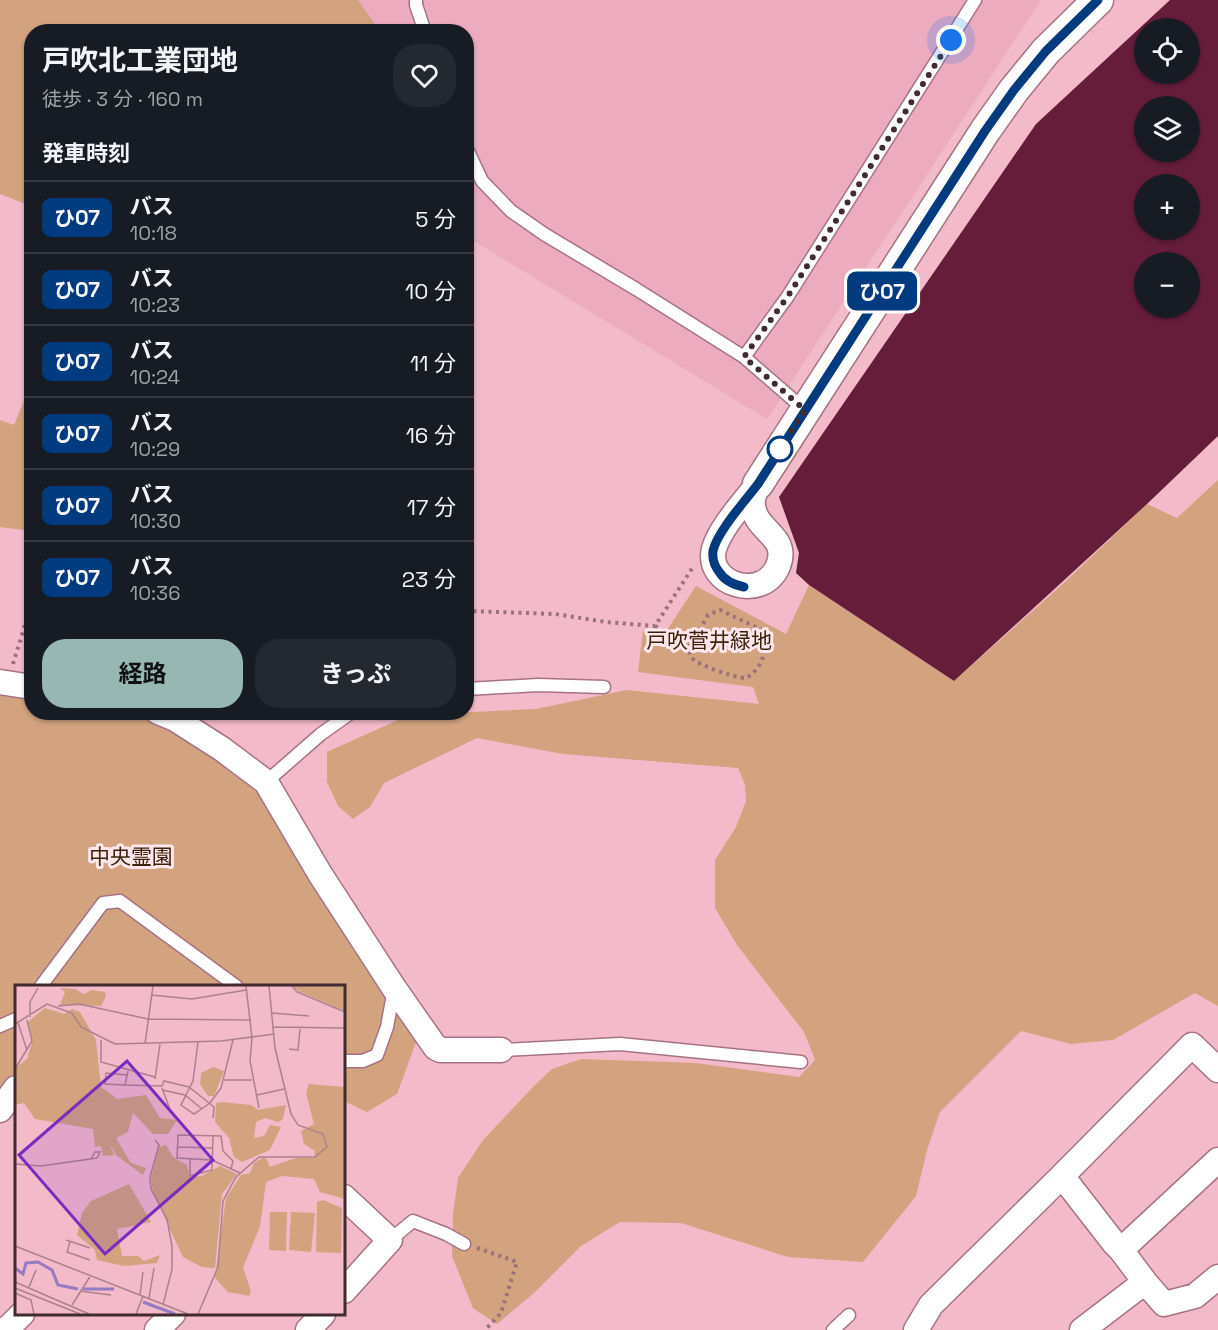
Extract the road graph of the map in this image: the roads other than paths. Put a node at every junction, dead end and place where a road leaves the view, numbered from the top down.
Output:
1 (416, 0) edge
2 (975, 0) edge
3 (1098, 0) edge
4 (422, 24) edge
5 (474, 164) edge
6 (744, 357) junction
7 (805, 410) junction
8 (758, 484) dead end
9 (4, 683) edge
10 (24, 686) edge
11 (604, 687) dead end
12 (474, 689) edge
13 (177, 720) edge
14 (341, 720) edge
15 (266, 782) junction
16 (42, 985) edge
17 (233, 985) edge
18 (394, 988) junction
19 (15, 1019) edge
20 (0, 1026) edge
21 (501, 1050) joint
22 (345, 1061) edge
23 (801, 1062) dead end
24 (1218, 1070) edge
25 (15, 1089) edge
26 (0, 1110) edge
27 (1218, 1160) edge
28 (1062, 1176) junction
29 (345, 1198) edge
30 (390, 1240) junction
31 (464, 1244) road end
32 (1121, 1250) junction
33 (1218, 1277) edge
34 (1145, 1282) junction
35 (345, 1290) edge
36 (171, 1315) edge
37 (322, 1315) edge
38 (849, 1315) dead end
39 (157, 1330) edge
40 (308, 1330) edge
41 (833, 1330) edge
42 (916, 1330) edge
43 (1082, 1330) edge

1 - 4 lane
2 - 6 lane
3 - 7 street
5 - 6 lane
6 - 7 lane
7 - 8 street
9 - 10 street
11 - 12 lane
13 - 15 street
14 - 15 lane
15 - 18 street
16 - 17 lane
18 - 21 street
18 - 22 lane
19 - 20 lane
21 - 23 lane
24 - 28 street
25 - 26 street
27 - 32 street
28 - 32 street
28 - 42 street
29 - 30 street
30 - 31 lane
30 - 35 street
32 - 34 street
33 - 34 street
34 - 43 street
36 - 39 street
37 - 40 street
38 - 41 lane

